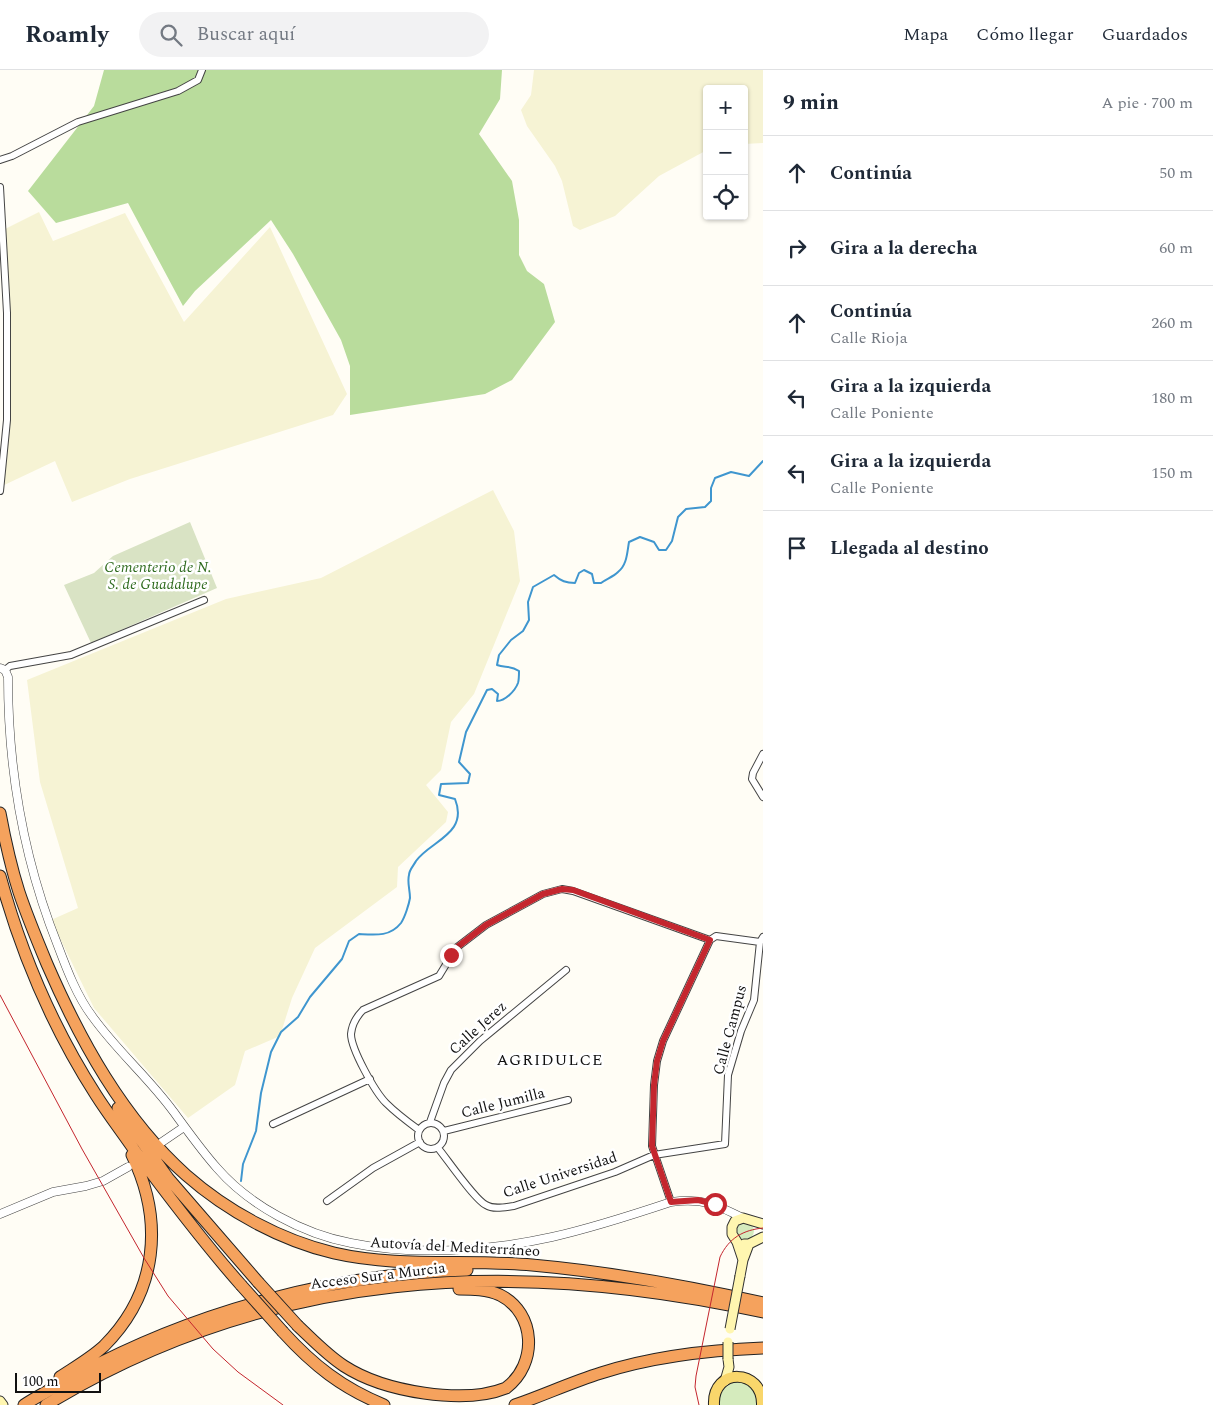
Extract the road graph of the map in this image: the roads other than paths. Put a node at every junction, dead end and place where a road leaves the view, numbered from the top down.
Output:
1 (202, 70) edge
2 (0, 160) edge
3 (0, 187) edge
4 (0, 491) edge
5 (204, 600) dead end
6 (2, 669) edge
7 (763, 754) edge
8 (763, 797) edge
9 (0, 813) edge
10 (0, 876) edge
11 (20, 893) junction
12 (761, 939) edge
13 (710, 940) junction
14 (566, 970) dead end
15 (370, 1079) junction
16 (568, 1100) dead end
17 (430, 1122) junction
18 (273, 1124) dead end
19 (184, 1127) junction
20 (419, 1130) junction
21 (444, 1131) junction
22 (121, 1132) junction
23 (162, 1142) dead end
24 (420, 1142) junction
25 (438, 1148) junction
26 (654, 1155) junction
27 (128, 1167) dead end
28 (327, 1201) dead end
29 (671, 1202) junction
30 (715, 1204) junction
31 (0, 1214) edge
32 (743, 1218) junction
33 (759, 1223) edge
34 (732, 1227) junction
35 (763, 1237) edge
36 (737, 1242) junction
37 (751, 1243) junction
38 (743, 1260) junction
39 (574, 1270) junction
40 (763, 1303) edge
41 (763, 1312) edge
42 (246, 1316) junction
43 (763, 1348) edge
44 (728, 1363) junction
45 (742, 1377) junction
46 (725, 1381) junction
47 (762, 1393) edge
48 (43, 1400) edge
49 (0, 1401) edge
50 (3, 1405) edge
51 (24, 1405) edge
52 (384, 1405) edge
53 (515, 1405) edge
54 (714, 1405) edge
55 (762, 1405) edge

1 - 2 street
3 - 4 street
5 - 6 street
6 - 19 street
7 - 8 street
9 - 11 highway, Autovía del Mediterráneo
10 - 22 highway
11 - 39 highway, Autovía del Mediterráneo
11 - 42 highway, bridge
12 - 13 street
12 - 26 street, Calle Campus
13 - 15 street
13 - 26 street
14 - 17 street, Calle Jerez
15 - 18 street
15 - 20 street
16 - 21 street, Calle Jumilla
17 - 20 street
17 - 21 street
19 - 23 street
19 - 29 street
20 - 24 street
21 - 25 street
22 - 48 highway
22 - 52 highway, bridge
24 - 25 street
24 - 28 street
25 - 26 street, Calle Universidad
26 - 29 street
27 - 31 street
29 - 30 street
30 - 32 street
30 - 34 street
32 - 33 main road
32 - 34 main road
33 - 37 main road
34 - 36 main road
35 - 37 main road
36 - 37 main road
36 - 38 main road
37 - 38 main road
38 - 44 main road, bridge
39 - 40 highway, Autovía del Mediterráneo
39 - 48 highway, Acceso Sur a Murcia
41 - 42 highway, Acceso Sur a Murcia
42 - 48 highway, Acceso Sur a Murcia
43 - 53 highway
44 - 45 main road
44 - 46 main road
45 - 46 main road
45 - 47 main road
46 - 54 main road
47 - 55 main road
48 - 51 highway, Acceso Sur a Murcia
49 - 50 main road

